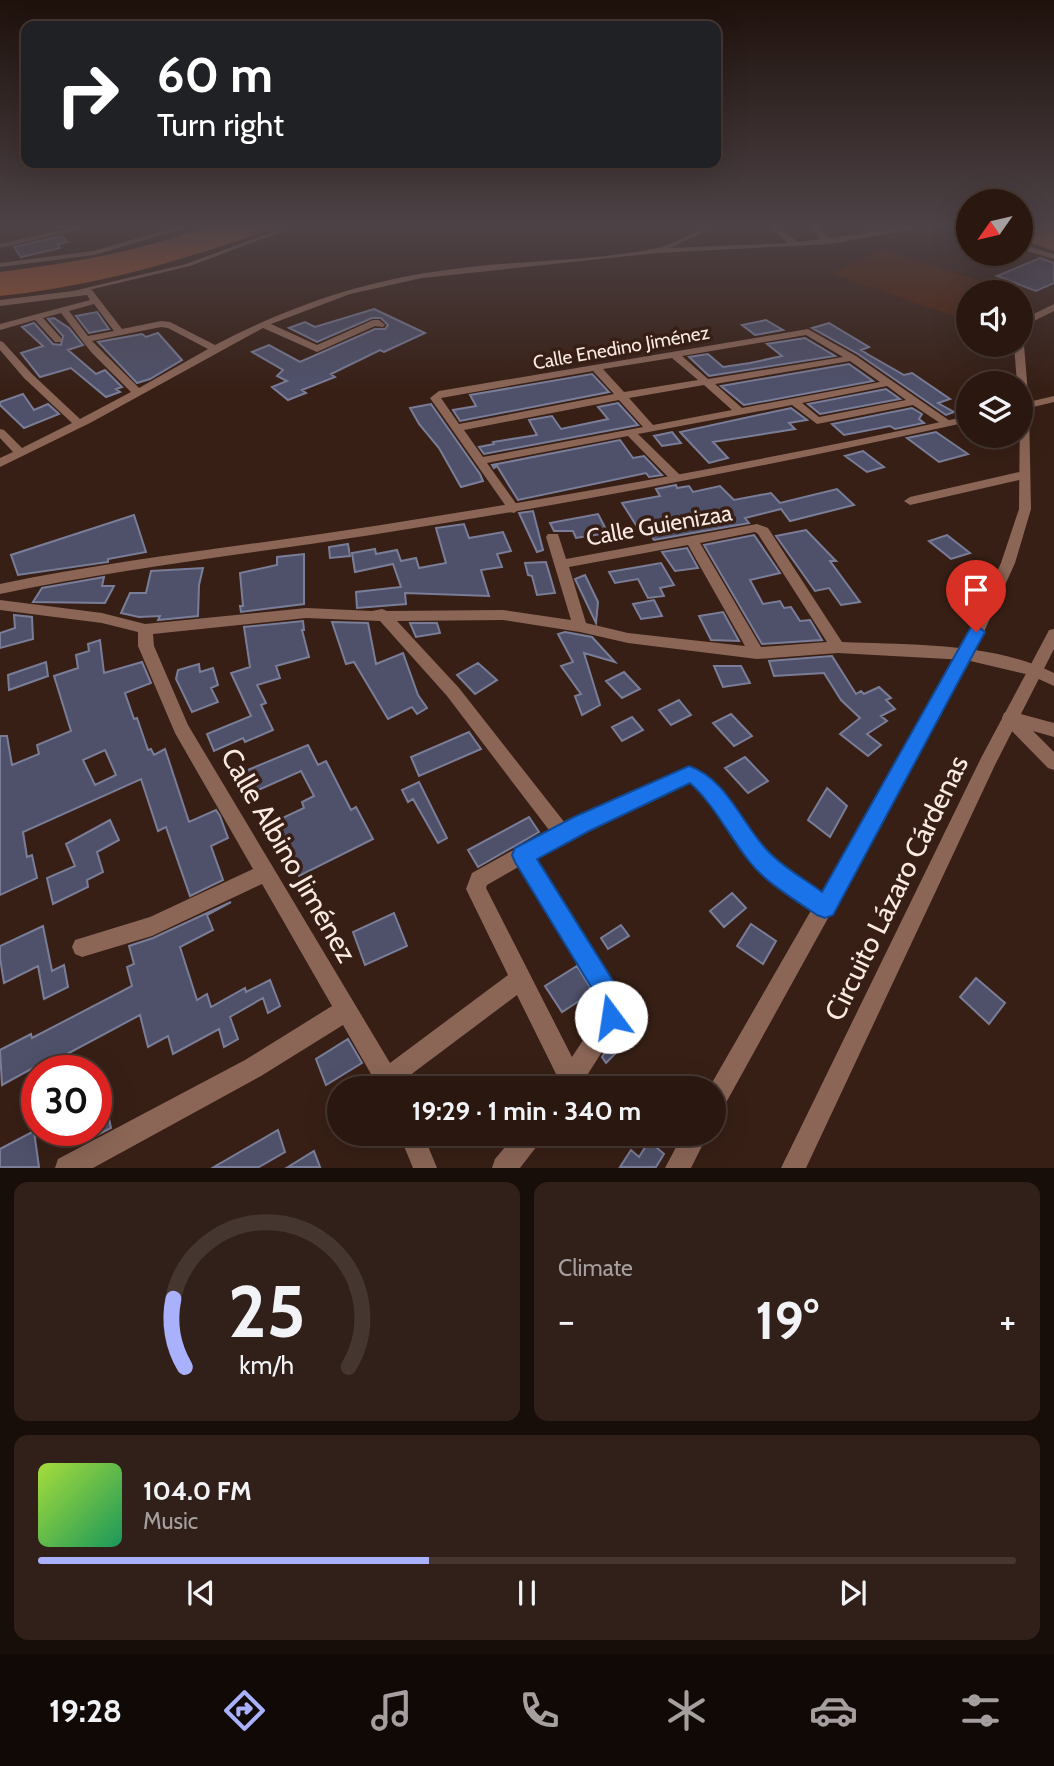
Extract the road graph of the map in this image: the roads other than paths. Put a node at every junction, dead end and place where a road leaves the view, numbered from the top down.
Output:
1 (123, 281) edge
2 (401, 281) edge
3 (96, 301) junction
4 (0, 302) edge
5 (1054, 307) edge
6 (63, 310) junction
7 (37, 317) junction
8 (1033, 318) edge
9 (380, 324) dead end
10 (265, 325) junction
11 (0, 327) edge
12 (120, 332) junction
13 (86, 339) junction
14 (58, 340) dead end
15 (0, 344) edge
16 (214, 348) junction
17 (675, 355) junction
18 (852, 359) junction
19 (597, 369) junction
20 (704, 382) junction
21 (888, 383) junction
22 (138, 393) junction
23 (621, 396) junction
24 (1054, 399) edge
25 (915, 401) junction
26 (794, 402) junction
27 (1033, 404) edge
28 (1033, 408) edge
29 (741, 412) junction
30 (1054, 412) edge
31 (956, 422) edge
32 (79, 424) junction
33 (947, 424) junction
34 (457, 428) junction
35 (650, 428) junction
36 (0, 432) edge
37 (630, 432) junction
38 (1024, 448) edge
39 (21, 453) junction
40 (480, 461) junction
41 (0, 463) edge
42 (1024, 475) junction
43 (676, 478) junction
44 (910, 501) dead end
45 (513, 509) junction
46 (553, 537) dead end
47 (693, 542) junction
48 (561, 564) junction
49 (0, 589) edge
50 (0, 605) edge
51 (382, 614) junction
52 (580, 627) junction
53 (1054, 634) edge
54 (146, 638) junction
55 (838, 648) junction
56 (757, 653) junction
57 (966, 654) junction
58 (1034, 670) junction
59 (1054, 680) edge
60 (1010, 718) junction
61 (1054, 730) edge
62 (1054, 763) edge
63 (562, 834) junction
64 (523, 855) junction
65 (265, 873) junction
66 (825, 907) junction
67 (82, 947) dead end
68 (522, 978) junction
69 (345, 1011) junction
70 (386, 1076) edge
71 (399, 1076) edge
72 (565, 1076) edge
73 (573, 1076) edge
74 (726, 1081) edge
75 (416, 1146) edge
76 (521, 1146) edge
77 (689, 1146) edge
78 (67, 1167) edge
79 (425, 1167) edge
80 (503, 1167) edge
81 (677, 1167) edge
82 (793, 1167) edge

1 - 4 street
2 - 10 street
3 - 4 street
3 - 6 street
3 - 12 street
5 - 8 street
6 - 7 street
6 - 13 street
7 - 11 street
7 - 14 street
9 - 10 street
10 - 16 street
12 - 13 street
12 - 16 street
13 - 22 street
15 - 32 street
16 - 22 street
17 - 18 street, Calle Enedino Jiménez
17 - 19 street, Calle Enedino Jiménez
17 - 20 street
18 - 20 street
18 - 21 street
19 - 23 street
19 - 34 street, Calle Enedino Jiménez
20 - 23 street
20 - 29 street
21 - 25 street
21 - 26 street
22 - 32 street
23 - 34 street
23 - 35 street
24 - 27 street
25 - 26 street
25 - 33 street
26 - 29 street
28 - 30 street
29 - 35 street
31 - 33 street
32 - 39 street
33 - 43 street
34 - 40 street
35 - 37 street
36 - 39 street
37 - 40 street
37 - 43 street
38 - 42 street
39 - 41 street
40 - 45 street
42 - 44 street
42 - 57 street
43 - 45 street
45 - 49 street
46 - 48 street
47 - 48 street, Calle Guienizaa
47 - 55 street, Calle Guienizaa
47 - 56 street
48 - 52 street
50 - 54 street
51 - 52 street
51 - 54 street
51 - 63 street
52 - 56 street
53 - 58 street, Circuito Lázaro Cárdenas
54 - 65 street, Calle Albino Jiménez
55 - 56 street
55 - 57 street
57 - 58 street
57 - 66 street
58 - 59 street
58 - 60 street, Circuito Lázaro Cárdenas
60 - 61 street
60 - 62 street
60 - 82 street, Circuito Lázaro Cárdenas
63 - 64 street
63 - 66 street
64 - 68 street
64 - 73 street
65 - 67 street
65 - 69 street, Calle Albino Jiménez
66 - 74 street
68 - 71 street
68 - 72 street
69 - 70 street, Calle Albino Jiménez
69 - 78 street
75 - 79 street
76 - 80 street
77 - 81 street

